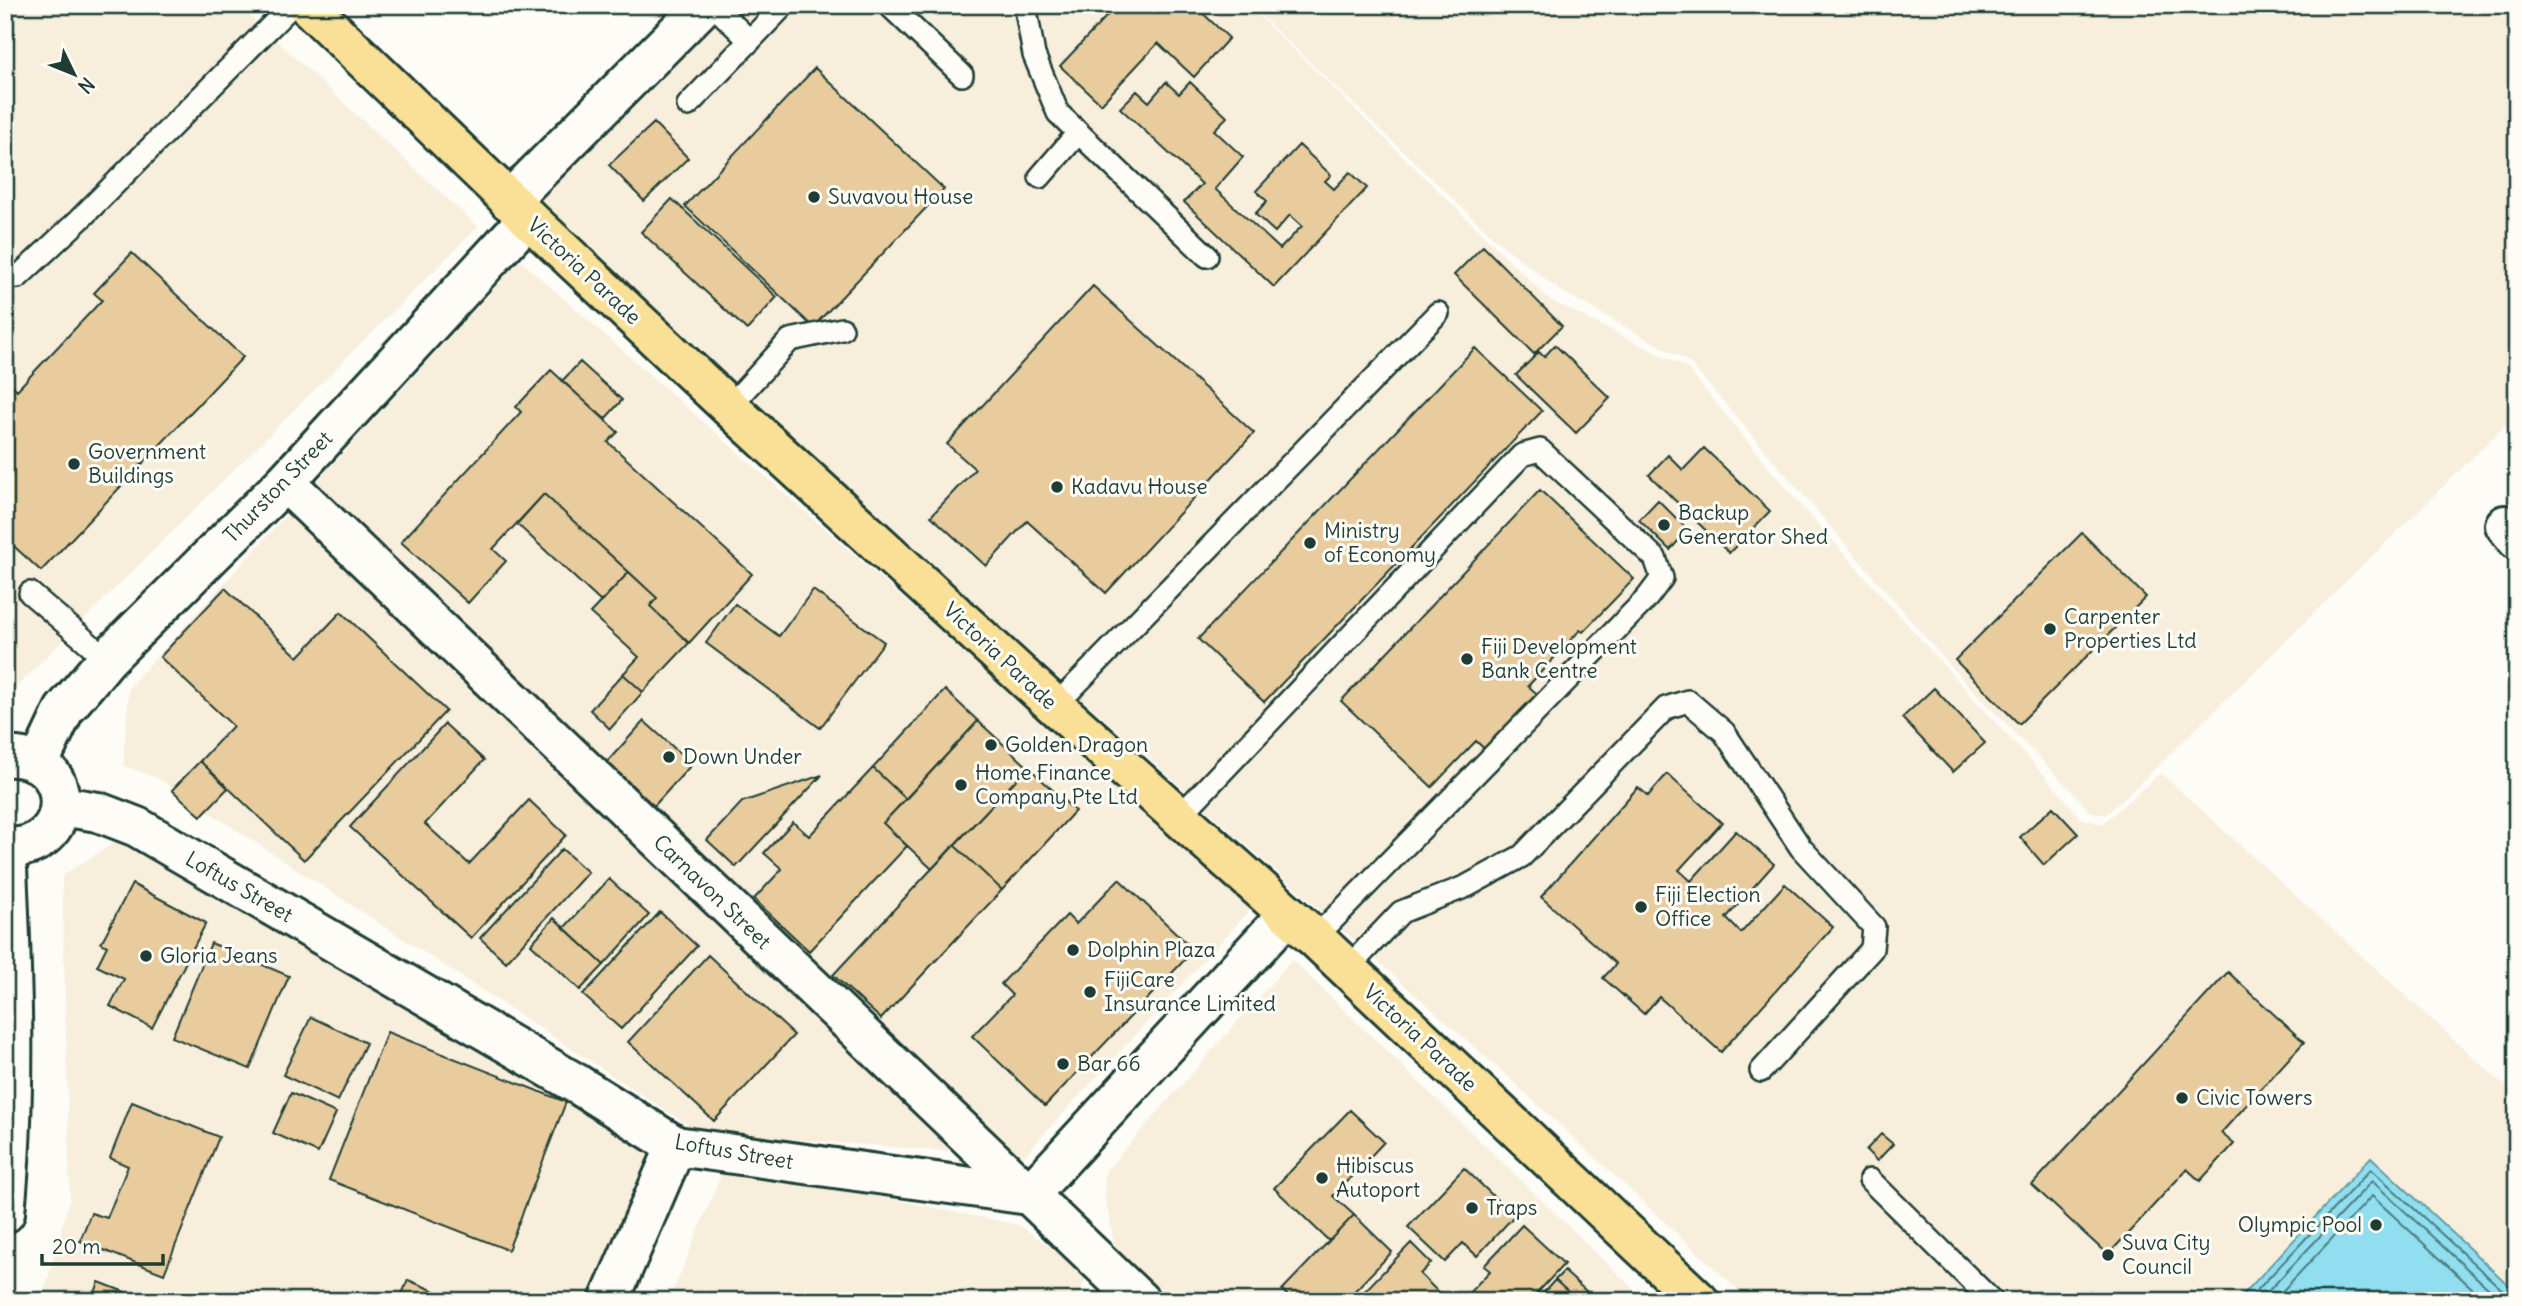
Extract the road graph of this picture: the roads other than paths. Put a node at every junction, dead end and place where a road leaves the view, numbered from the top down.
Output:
1 (292, 5) edge
2 (307, 5) edge
3 (704, 5) edge
4 (713, 5) edge
5 (785, 5) edge
6 (889, 5) edge
7 (1025, 5) edge
8 (750, 41) junction
9 (962, 75) dead end
10 (688, 105) dead end
11 (1078, 133) junction
12 (1040, 177) dead end
13 (519, 209) junction
14 (1207, 256) dead end
15 (5, 278) edge
16 (1438, 313) dead end
17 (842, 329) dead end
18 (729, 407) junction
19 (285, 482) junction
20 (30, 593) dead end
21 (107, 659) junction
22 (1055, 706) junction
23 (22, 760) edge
24 (61, 806) junction
25 (1179, 817) junction
26 (6, 847) edge
27 (1301, 926) junction
28 (1347, 969) junction
29 (1761, 1070) dead end
30 (676, 1146) junction
31 (1870, 1180) dead end
32 (1029, 1195) junction
33 (5, 1213) edge
34 (1103, 1286) edge
35 (610, 1301) edge
36 (1140, 1301) edge
37 (1699, 1301) edge
38 (1992, 1301) edge

1 - 15 lane
2 - 13 highway, Victoria Parade
3 - 13 street, Thurston Street
4 - 8 lane
5 - 8 lane
6 - 9 lane
7 - 11 lane
8 - 10 lane
11 - 12 lane
11 - 14 lane
13 - 18 highway, Victoria Parade
13 - 19 street, Thurston Street
16 - 22 lane
17 - 18 lane
18 - 22 highway, Victoria Parade
19 - 21 street, Thurston Street
19 - 32 street, Carnavon Street
20 - 21 lane
21 - 23 street, Thurston Street
22 - 25 highway, Victoria Parade
23 - 24 street
24 - 26 street
24 - 30 street, Loftus Street
25 - 27 highway, Victoria Parade
25 - 27 lane
26 - 33 street
27 - 28 highway, Victoria Parade
27 - 32 street
28 - 29 lane
28 - 37 highway, Victoria Parade
30 - 32 street, Loftus Street
30 - 35 street
31 - 38 lane
32 - 34 street, Carnavon Street
34 - 36 street, Carnavon Street

